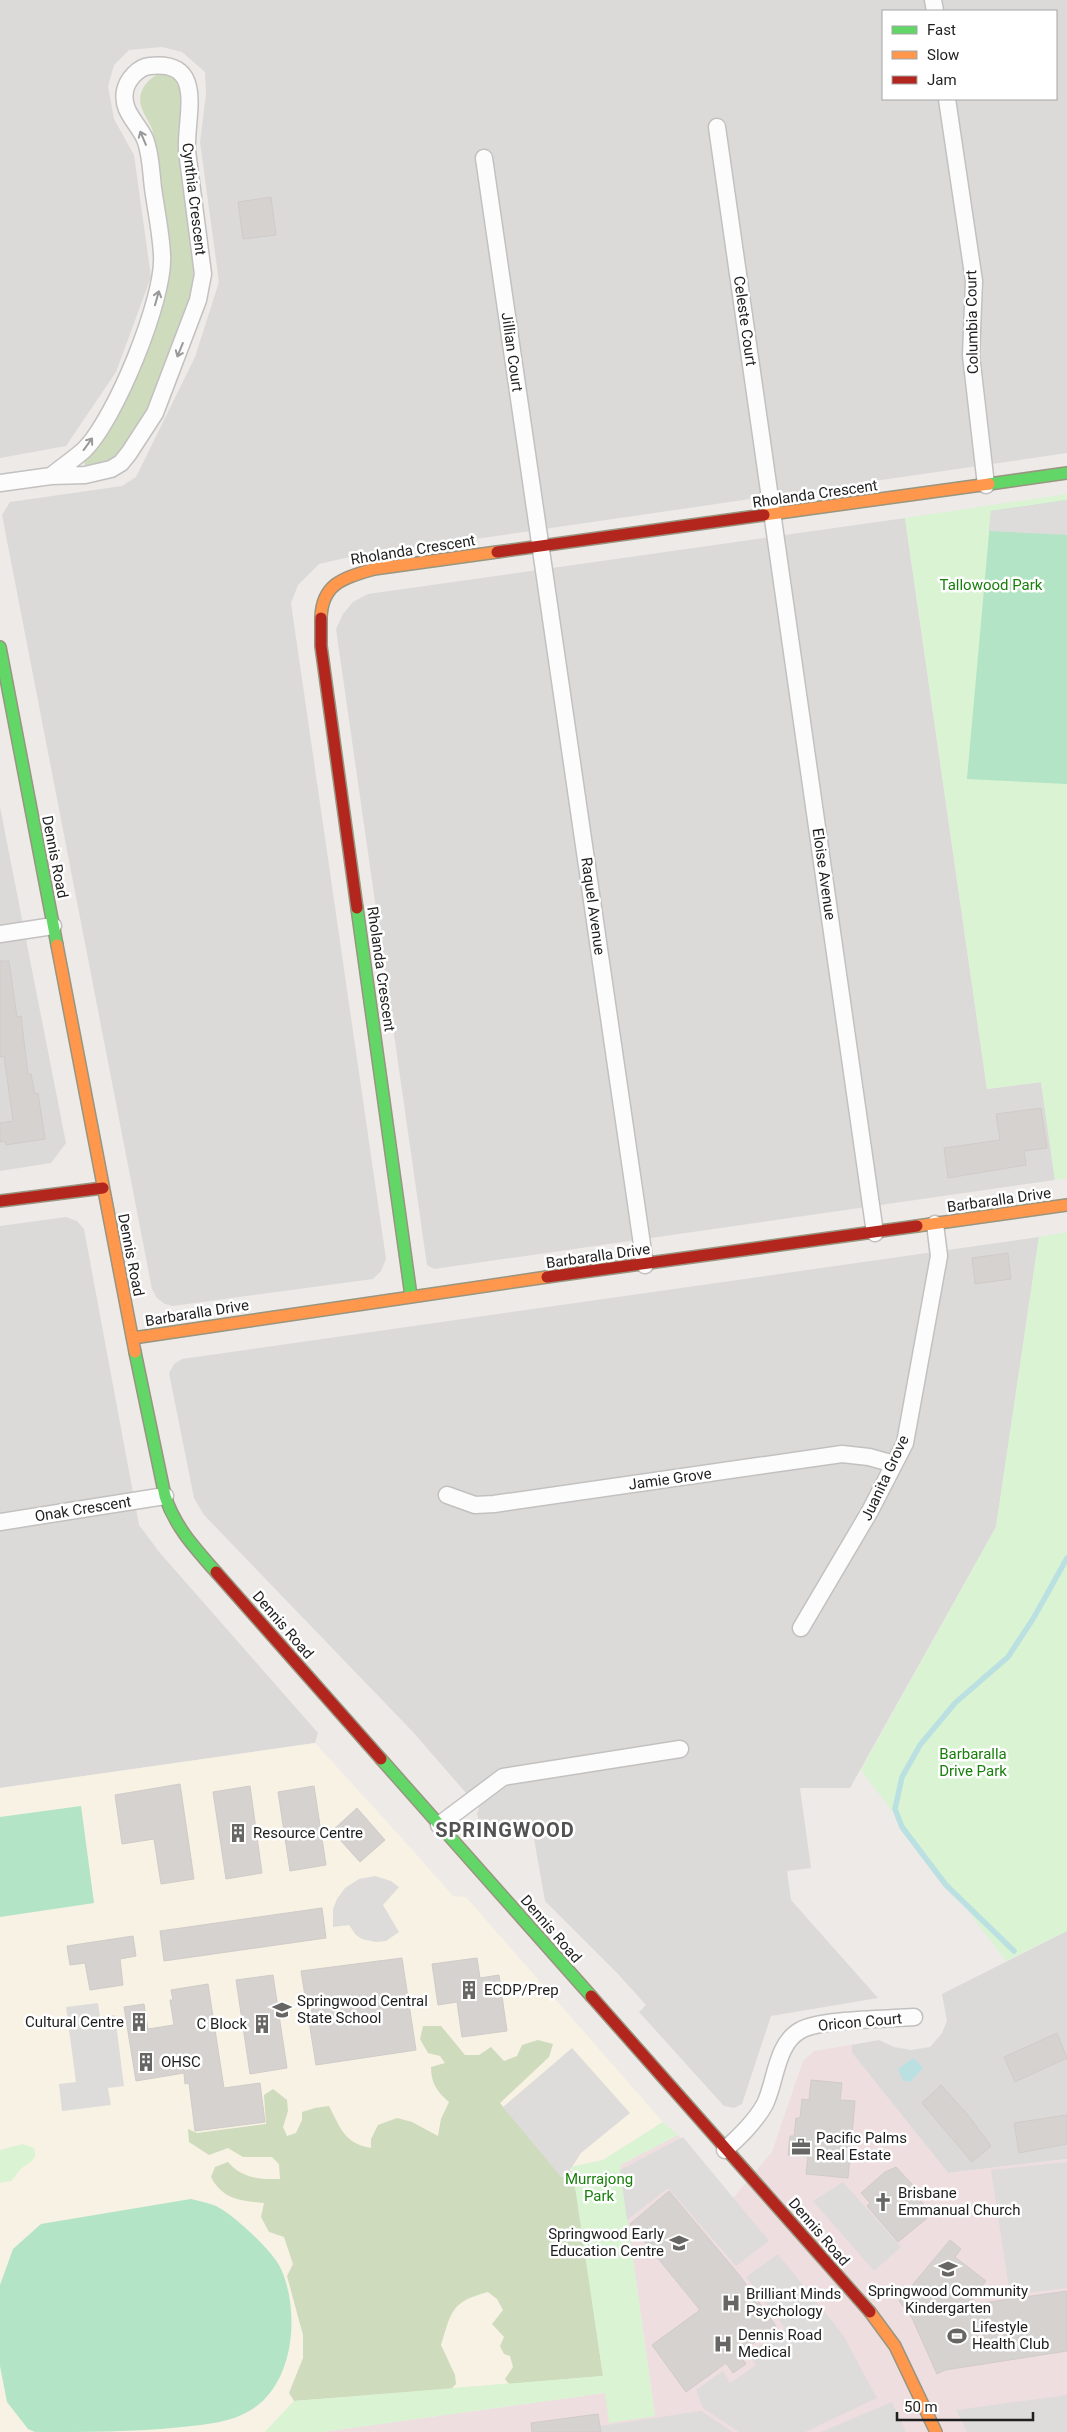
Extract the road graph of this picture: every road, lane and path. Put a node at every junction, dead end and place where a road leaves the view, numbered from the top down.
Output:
1 (947, 100) edge
2 (717, 127) dead end
3 (484, 158) dead end
4 (1067, 473) edge
5 (51, 476) junction
6 (0, 483) edge
7 (986, 485) junction
8 (772, 515) junction
9 (541, 546) junction
10 (0, 647) edge
11 (53, 926) junction
12 (0, 934) edge
13 (103, 1188) junction
14 (0, 1201) edge
15 (1067, 1205) edge
16 (935, 1224) junction
17 (875, 1233) junction
18 (645, 1265) junction
19 (411, 1296) junction
20 (133, 1338) junction
21 (894, 1464) junction
22 (447, 1495) dead end
23 (165, 1496) junction
24 (0, 1522) edge
25 (801, 1628) dead end
26 (680, 1749) dead end
27 (439, 1825) junction
28 (914, 2017) dead end
29 (726, 2150) junction
30 (936, 2432) edge

1 - 7 street, Columbia Court
2 - 8 street, Celeste Court
3 - 9 street, Jillian Court
4 - 7 street, Rholanda Crescent
5 -> 5 street, Cynthia Crescent
5 - 6 street, Cynthia Crescent
7 - 8 street, Rholanda Crescent
8 - 9 street, Rholanda Crescent
8 - 17 street, Eloise Avenue
9 - 18 street, Raquel Avenue
9 - 19 street, Rholanda Crescent
10 - 11 street, Dennis Road
11 - 12 street
11 - 13 street, Dennis Road
13 - 14 street
13 - 20 street, Dennis Road
15 - 16 street, Barbaralla Drive
16 - 17 street, Barbaralla Drive
16 - 21 street, Juanita Grove
17 - 18 street, Barbaralla Drive
18 - 19 street, Barbaralla Drive
19 - 20 street, Barbaralla Drive
20 - 23 street, Dennis Road
21 - 22 street, Jamie Grove
21 - 25 street, Juanita Grove
23 - 24 street, Onak Crescent
23 - 27 street, Dennis Road
26 - 27 street
27 - 29 street, Dennis Road
28 - 29 street, Oricon Court
29 - 30 street, Dennis Road

